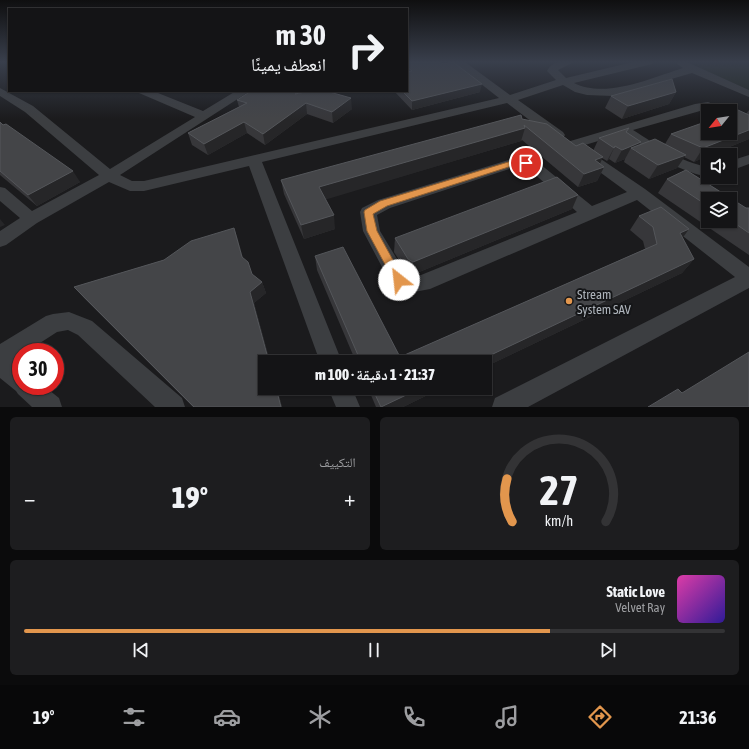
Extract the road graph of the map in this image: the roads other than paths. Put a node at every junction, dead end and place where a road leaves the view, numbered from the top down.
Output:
1 (485, 81) edge
2 (566, 81) edge
3 (653, 81) edge
4 (720, 81) edge
5 (562, 82) junction
6 (0, 91) edge
7 (145, 92) edge
8 (242, 92) edge
9 (749, 94) edge
10 (509, 98) junction
11 (701, 107) edge
12 (204, 116) junction
13 (623, 129) junction
14 (572, 146) junction
15 (749, 159) edge
16 (254, 160) junction
17 (737, 163) edge
18 (701, 171) edge
19 (109, 176) junction
20 (0, 192) edge
21 (639, 193) junction
22 (590, 214) junction
23 (31, 219) junction
24 (0, 240) edge
25 (749, 279) edge
26 (327, 355) edge
27 (0, 356) edge
28 (0, 363) edge
29 (12, 373) edge
30 (36, 395) edge
31 (343, 395) edge
32 (50, 407) edge
33 (173, 407) edge
34 (348, 407) edge
35 (504, 407) edge

1 - 10 street
2 - 5 street
3 - 5 street
4 - 9 street
5 - 10 street
6 - 19 street
7 - 12 street
8 - 12 street
10 - 14 street
10 - 16 street
11 - 13 street
12 - 19 street
13 - 14 street
13 - 18 street
14 - 21 street
15 - 17 street
16 - 19 street
16 - 26 street
19 - 23 street
20 - 23 street
21 - 22 street
21 - 25 street
22 - 22 street
23 - 24 street
25 - 35 street
27 - 33 street
28 - 29 street
30 - 32 street
31 - 34 street

